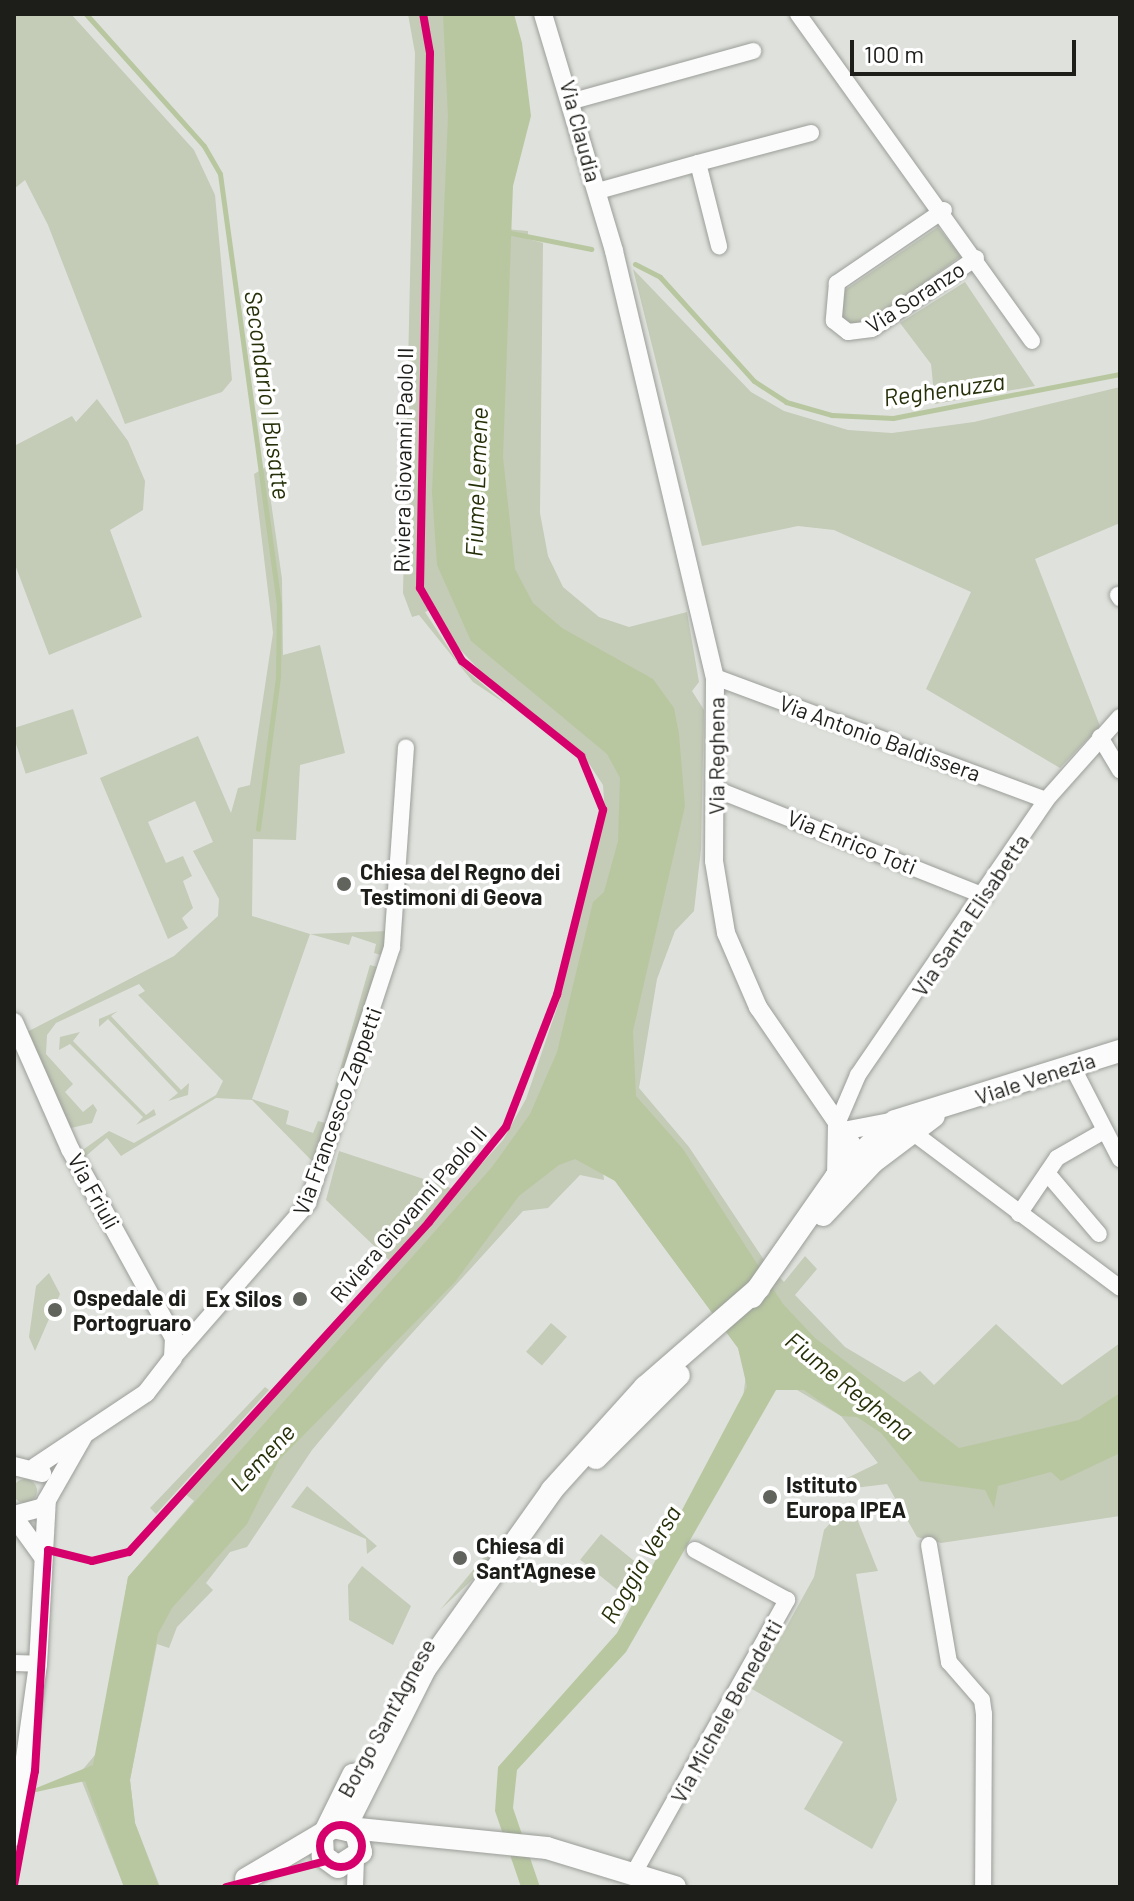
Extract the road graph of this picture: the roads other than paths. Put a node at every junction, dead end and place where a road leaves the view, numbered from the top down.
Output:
1 (543, 14) edge
2 (798, 14) edge
3 (753, 51) dead end
4 (573, 101) junction
5 (811, 133) dead end
6 (698, 163) junction
7 (598, 191) junction
8 (944, 210) junction
9 (719, 246) dead end
10 (614, 251) joint
11 (976, 258) junction
12 (1032, 341) dead end
13 (715, 677) junction
14 (1120, 717) edge
15 (1100, 737) junction
16 (406, 747) dead end
17 (1120, 770) edge
18 (718, 790) junction
19 (1046, 800) junction
20 (985, 896) junction
21 (14, 1022) edge
22 (1120, 1051) edge
23 (1072, 1066) junction
24 (1104, 1131) junction
25 (901, 1132) junction
26 (843, 1139) junction
27 (1120, 1159) edge
28 (1047, 1173) junction
29 (1019, 1214) junction
30 (823, 1215) junction
31 (1099, 1234) dead end
32 (786, 1254) junction
33 (1120, 1287) edge
34 (711, 1336) junction
35 (697, 1357) junction
36 (173, 1358) junction
37 (645, 1387) junction
38 (84, 1434) junction
39 (593, 1461) junction
40 (14, 1466) edge
41 (35, 1467) junction
42 (48, 1497) junction
43 (14, 1516) edge
44 (529, 1522) junction
45 (929, 1545) dead end
46 (695, 1550) dead end
47 (43, 1557) junction
48 (489, 1574) junction
49 (14, 1663) edge
50 (38, 1664) junction
51 (351, 1828) junction
52 (323, 1836) junction
53 (14, 1837) edge
54 (449, 1839) junction
55 (359, 1856) junction
56 (326, 1861) junction
57 (635, 1871) junction
58 (236, 1883) edge
59 (355, 1887) edge
60 (675, 1887) edge
61 (983, 1887) edge

1 - 4 street, Via Claudia
2 - 8 street, Via Soranzo
3 - 4 street
4 - 7 street, Via Claudia
5 - 6 street
6 - 7 street
6 - 9 street
7 - 10 street, Via Claudia
8 - 11 street, Via Soranzo
8 - 11 street, Via Soranzo
10 - 13 street, Via Reghena
11 - 12 street, Via Soranzo
13 - 18 street, Via Reghena
13 - 19 street, Via Antonio Baldissera
14 - 15 street, Via Santa Elisabetta
15 - 17 street
15 - 19 street, Via Santa Elisabetta
16 - 36 street, Via Francesco Zappetti
18 - 20 street, Via Enrico Toti
18 - 26 street, Via Reghena
19 - 20 street, Via Santa Elisabetta
20 - 26 street, Via Santa Elisabetta
21 - 36 street, Via Friuli
22 - 23 main road, Viale Venezia
23 - 24 street
23 - 25 main road, Viale Venezia
24 - 27 street
24 - 28 street
25 - 26 main road, Viale Venezia
25 - 29 street
25 - 30 main road, Viale Venezia
26 - 30 street, Viale Venezia
26 - 32 main road, Viale Venezia
28 - 29 street
28 - 31 street
29 - 33 street
30 - 32 main road, Viale Venezia
32 - 34 main road, Viale Venezia
34 - 35 main road, Borgo Sant'Agnese
34 - 37 main road, Borgo Sant'Agnese
35 - 37 street, Borgo Sant'Agnese
35 - 39 main road, Borgo Sant'Agnese
36 - 38 street, Via Francesco Zappetti
37 - 39 street, Borgo Sant'Agnese
37 - 44 main road, Borgo Sant'Agnese
38 - 41 street, Via Francesco Zappetti
38 - 42 street, Via Francesco Zappetti
39 - 44 main road, Borgo Sant'Agnese
40 - 41 street
41 - 42 street
42 - 43 street
42 - 47 street, Via Francesco Zappetti
43 - 47 street
44 - 48 main road, Borgo Sant'Agnese
45 - 61 street
46 - 57 street, Via Michele Benedetti
47 - 50 street, Via Francesco Zappetti
48 - 51 main road, Borgo Sant'Agnese
48 - 52 main road, Borgo Sant'Agnese
49 - 50 street
50 - 53 street, Via Francesco Zappetti
51 - 52 main road
51 - 54 main road
51 - 55 main road
52 - 56 main road
52 - 58 main road
54 - 55 main road
54 - 57 main road
55 - 56 main road
55 - 59 street
56 - 58 main road
57 - 60 main road

